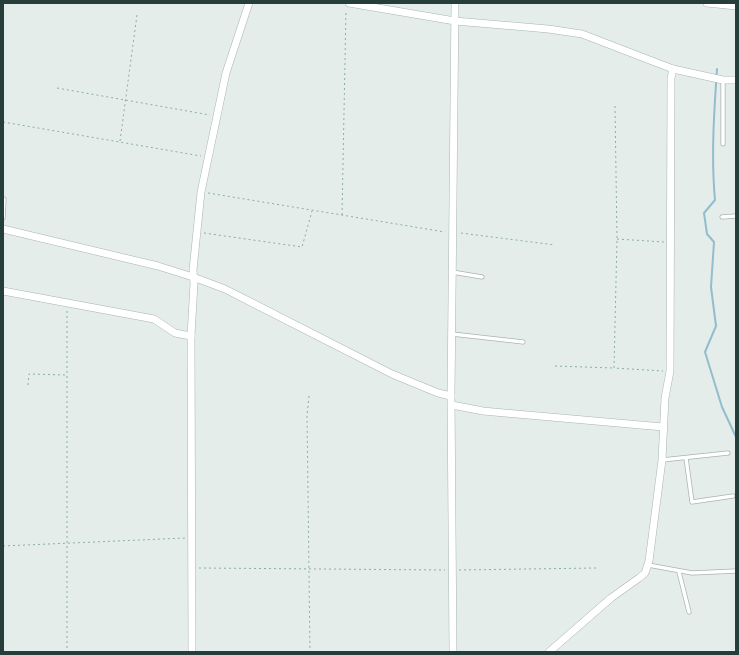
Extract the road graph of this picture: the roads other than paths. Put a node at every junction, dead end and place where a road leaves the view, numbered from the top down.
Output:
1 (249, 3) edge
2 (349, 3) edge
3 (455, 3) edge
4 (707, 3) edge
5 (736, 6) edge
6 (455, 19) junction
7 (673, 69) junction
8 (723, 80) junction
9 (736, 80) edge
10 (723, 144) dead end
11 (4, 199) dead end
12 (736, 216) edge
13 (722, 217) dead end
14 (3, 218) edge
15 (3, 229) edge
16 (452, 272) junction
17 (194, 277) junction
18 (482, 277) dead end
19 (3, 291) edge
20 (191, 333) junction
21 (452, 334) junction
22 (523, 342) dead end
23 (451, 396) junction
24 (452, 406) junction
25 (663, 427) junction
26 (728, 453) dead end
27 (686, 458) junction
28 (662, 460) junction
29 (733, 496) dead end
30 (647, 565) junction
31 (736, 571) edge
32 (679, 572) junction
33 (689, 612) dead end
34 (192, 652) edge
35 (453, 652) edge
36 (549, 652) edge

1 - 17 street
2 - 6 street
3 - 6 street
4 - 5 street
6 - 7 street
6 - 16 street
7 - 8 street
7 - 25 street
8 - 9 street
8 - 10 lane
11 - 14 lane
12 - 13 lane
15 - 17 street
16 - 18 lane
16 - 21 street
17 - 20 street
17 - 23 street
19 - 20 street
20 - 34 street
21 - 22 lane
21 - 23 street
23 - 24 street
24 - 25 street
24 - 35 street
25 - 28 street
26 - 27 lane
27 - 28 lane
27 - 29 lane
28 - 30 street
30 - 32 lane
30 - 36 street
31 - 32 lane
32 - 33 lane

